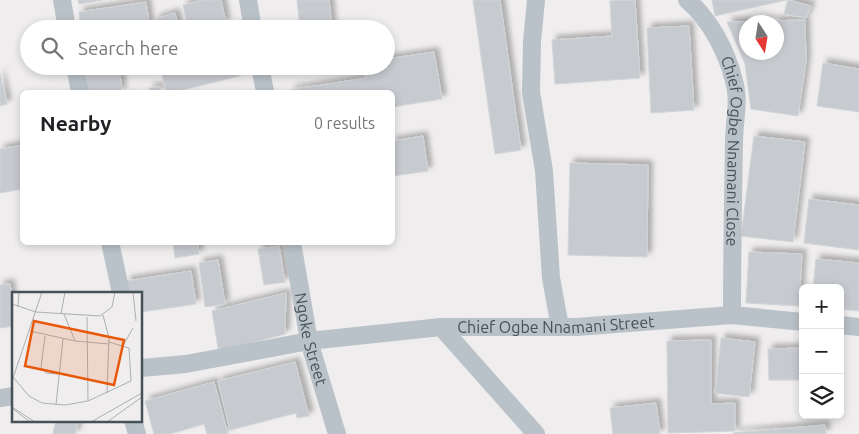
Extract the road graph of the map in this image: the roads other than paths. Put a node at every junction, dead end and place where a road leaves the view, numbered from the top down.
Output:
1 (62, 0) edge
2 (248, 0) edge
3 (536, 0) edge
4 (687, 0) edge
5 (65, 20) edge
6 (251, 20) edge
7 (77, 75) edge
8 (262, 75) edge
9 (80, 90) edge
10 (265, 90) edge
11 (111, 245) edge
12 (293, 245) edge
13 (121, 292) edge
14 (732, 315) junction
15 (799, 322) edge
16 (844, 325) edge
17 (441, 327) junction
18 (560, 327) junction
19 (859, 327) edge
20 (309, 341) junction
21 (142, 368) edge
22 (337, 434) edge
23 (536, 434) edge

1 - 5 street
2 - 6 street
3 - 18 street
4 - 14 street, Chief Ogbe Nnamani Close
7 - 9 street
8 - 10 street
11 - 13 street
12 - 20 street, Ngoke Street
14 - 15 street, Chief Ogbe Nnamani Street
14 - 18 street, Chief Ogbe Nnamani Street
16 - 19 street
17 - 18 street, Chief Ogbe Nnamani Street
17 - 20 street, Chief Ogbe Nnamani Street
17 - 23 street
20 - 21 street, Chief Ogbe Nnamani Street
20 - 22 street, Ngoke Street

